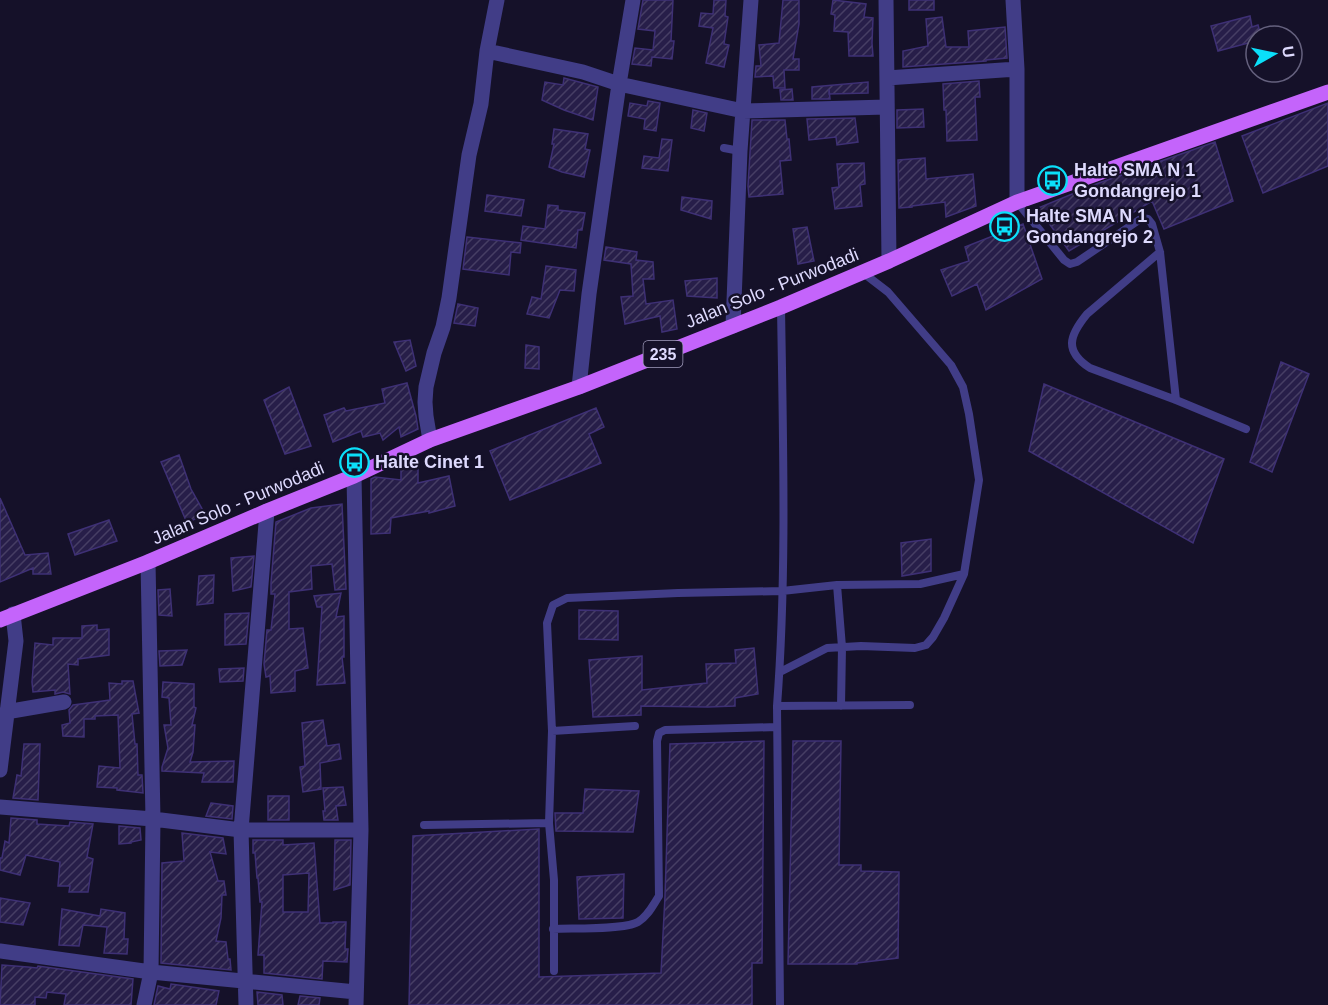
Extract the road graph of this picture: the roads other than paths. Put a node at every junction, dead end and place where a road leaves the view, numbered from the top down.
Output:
1 (497, 0) edge
2 (633, 0) edge
3 (751, 0) edge
4 (886, 0) edge
5 (1013, 0) edge
6 (487, 51) junction
7 (1017, 69) junction
8 (887, 78) junction
9 (619, 84) junction
10 (1328, 92) edge
11 (886, 107) junction
12 (743, 111) junction
13 (724, 148) dead end
14 (740, 151) junction
15 (1017, 202) junction
16 (1160, 252) junction
17 (889, 261) junction
18 (862, 272) junction
19 (782, 307) junction
20 (733, 326) junction
21 (579, 387) junction
22 (1176, 399) junction
23 (1246, 429) dead end
24 (430, 440) junction
25 (354, 476) junction
26 (267, 511) junction
27 (148, 562) junction
28 (964, 574) junction
29 (837, 585) junction
30 (782, 591) junction
31 (6, 617) edge
32 (842, 647) junction
33 (780, 672) junction
34 (64, 702) dead end
35 (910, 705) dead end
36 (777, 706) junction
37 (841, 706) junction
38 (6, 712) junction
39 (635, 726) dead end
40 (777, 727) junction
41 (552, 730) junction
42 (0, 770) edge
43 (0, 807) edge
44 (153, 819) junction
45 (549, 823) junction
46 (424, 825) dead end
47 (242, 830) junction
48 (360, 830) junction
49 (553, 929) junction
50 (0, 951) edge
51 (554, 970) dead end
52 (151, 972) junction
53 (244, 981) junction
54 (356, 998) edge
55 (144, 1005) edge
56 (246, 1005) edge
57 (780, 1005) edge

1 - 6 street
2 - 9 street
3 - 12 street
4 - 8 street
5 - 7 street
6 - 9 street
6 - 24 street
7 - 8 street
7 - 15 street
8 - 11 street
9 - 12 street
9 - 21 street
10 - 15 main road, Jalan Solo - Purwodadi / 235
11 - 12 street
11 - 17 street
12 - 14 street
13 - 14 lane
14 - 20 street
15 - 16 lane
15 - 17 main road, Jalan Solo - Purwodadi / 235
16 - 22 lane
16 - 22 lane
17 - 18 main road, Jalan Solo - Purwodadi / 235
18 - 19 main road, Jalan Solo - Purwodadi / 235
18 - 28 lane
19 - 20 main road, Jalan Solo - Purwodadi / 235
19 - 30 lane
20 - 21 main road, Jalan Solo - Purwodadi / 235
21 - 24 main road, Jalan Solo - Purwodadi / 235
22 - 23 lane
24 - 25 main road, Jalan Solo - Purwodadi / 235
25 - 26 main road, Jalan Solo - Purwodadi / 235
25 - 48 street
26 - 27 main road, Jalan Solo - Purwodadi / 235
26 - 47 street
27 - 31 main road, Jalan Solo - Purwodadi / 235
27 - 44 street
28 - 29 lane
28 - 32 lane
29 - 30 lane
29 - 32 lane
30 - 33 lane
30 - 41 lane
31 - 38 street
32 - 33 lane
32 - 37 lane
33 - 36 lane
34 - 38 street
35 - 37 lane
36 - 37 lane
36 - 40 lane
38 - 42 street
39 - 41 lane
40 - 49 lane
40 - 57 lane
41 - 45 lane
43 - 44 street
44 - 47 street
44 - 52 street
45 - 46 lane
45 - 49 lane
47 - 48 street
47 - 53 street
48 - 54 street
49 - 51 lane
50 - 52 street
52 - 53 street
52 - 55 street
53 - 54 street
53 - 56 street

